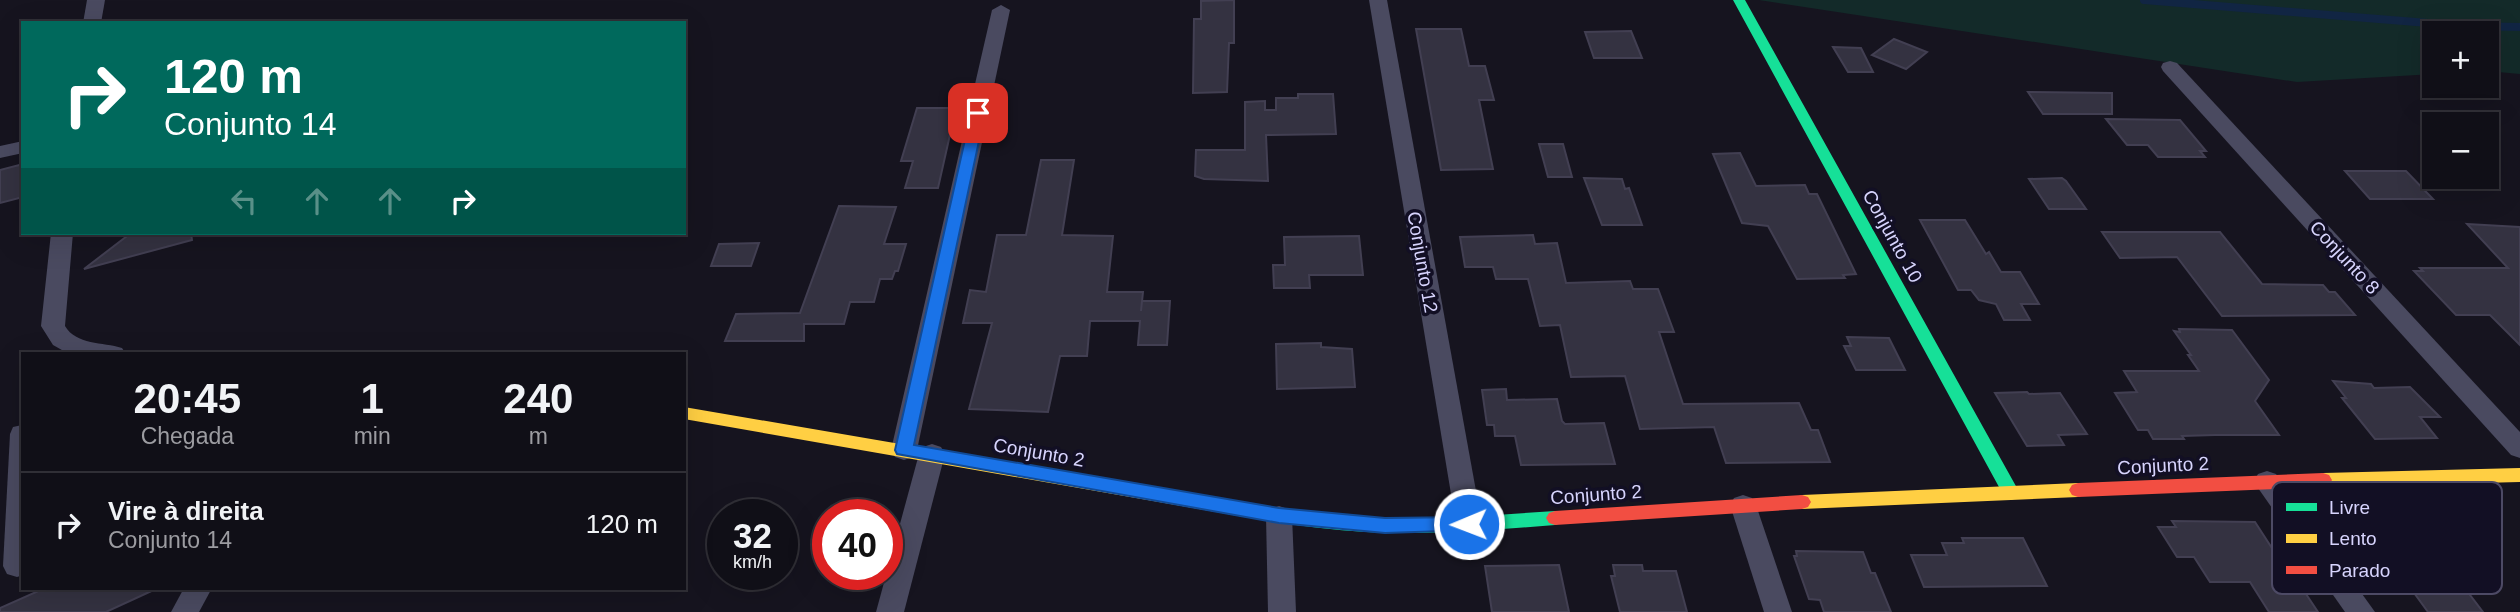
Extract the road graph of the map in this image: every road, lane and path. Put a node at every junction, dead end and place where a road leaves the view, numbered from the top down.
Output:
1 (96, 0) edge
2 (1378, 0) edge
3 (1739, 0) edge
4 (1001, 10) dead end
5 (92, 21) edge
6 (2170, 67) dead end
7 (21, 147) edge
8 (0, 152) edge
9 (62, 235) edge
10 (104, 352) edge
11 (686, 413) edge
12 (2520, 448) edge
13 (21, 449) edge
14 (904, 450) junction
15 (932, 454) junction
16 (2520, 475) edge
17 (2267, 481) junction
18 (2272, 488) edge
19 (2011, 493) junction
20 (1743, 505) junction
21 (1279, 516) junction
22 (1469, 524) junction
23 (13, 568) edge
24 (197, 590) edge
25 (2348, 594) edge
26 (185, 612) edge
27 (890, 612) edge
28 (1282, 612) edge
29 (1778, 612) edge
30 (2361, 612) edge

1 - 5 street
2 - 22 street, Conjunto 12
3 - 19 street, Conjunto 10
4 - 14 street
6 - 12 street, Conjunto 8
7 - 8 street
9 - 10 street
11 - 14 street, Conjunto 2
13 - 23 street
14 - 15 street, Conjunto 2
15 - 21 street, Conjunto 2
15 - 27 street
16 - 17 street, Conjunto 2
17 - 18 street
17 - 19 street, Conjunto 2
19 - 20 street, Conjunto 2
20 - 22 street, Conjunto 2
20 - 29 street
21 - 22 street, Conjunto 2
21 - 28 street
24 - 26 street
25 - 30 street

